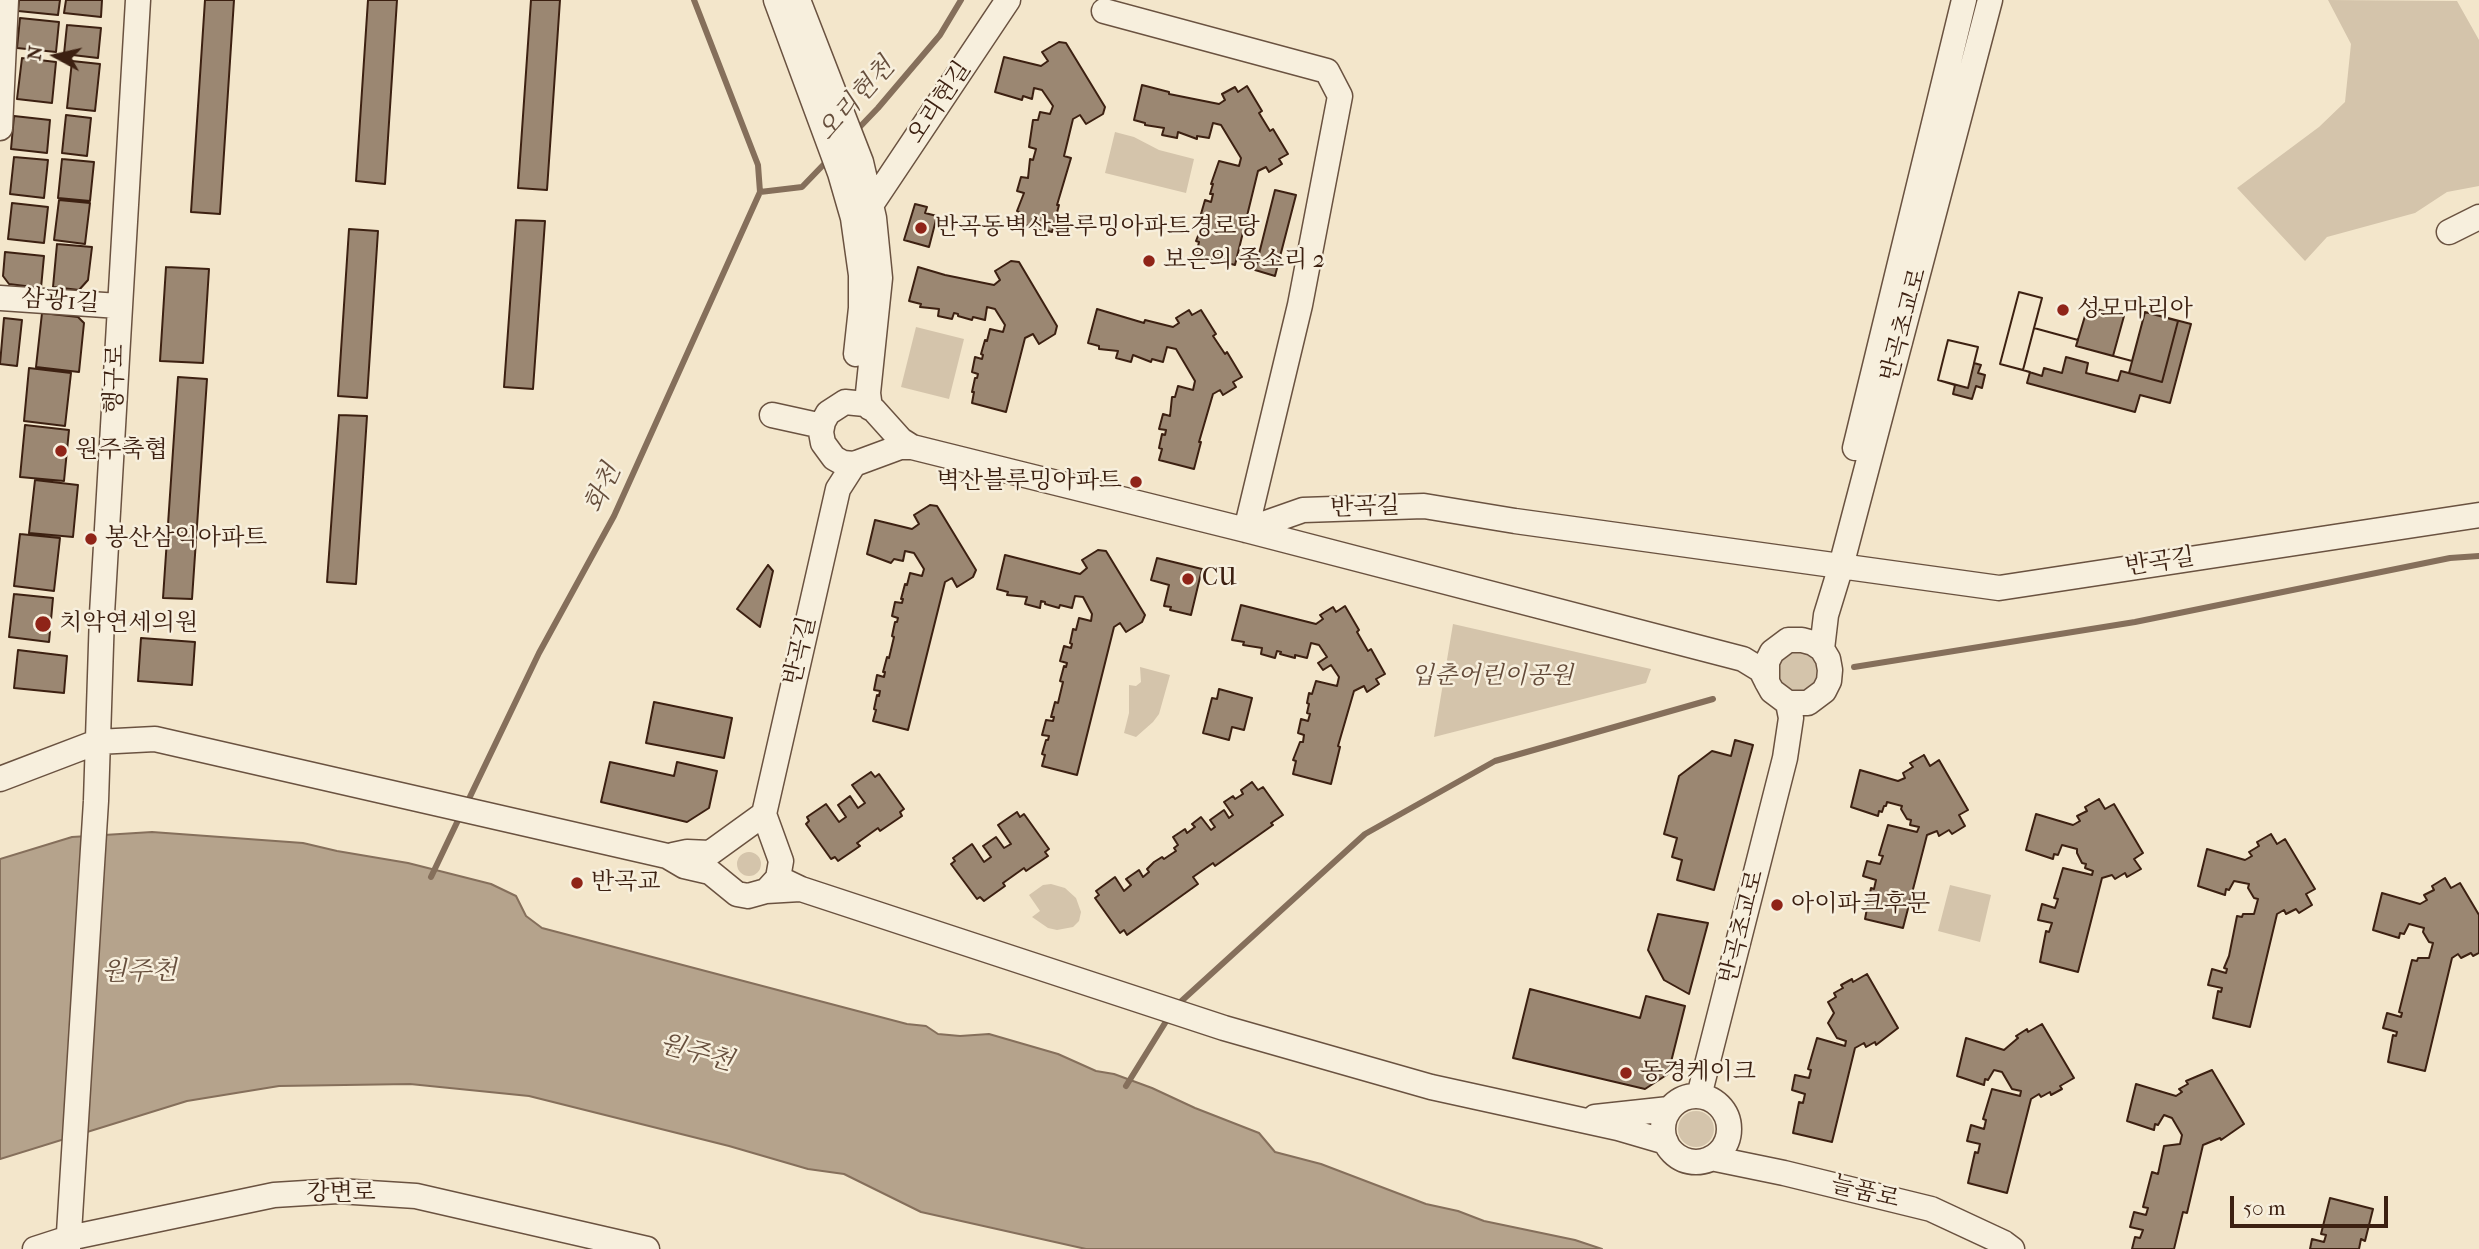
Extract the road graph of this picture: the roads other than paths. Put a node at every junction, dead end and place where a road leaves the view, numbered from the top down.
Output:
1 (6, 0) edge
2 (138, 0) edge
3 (776, 0) edge
4 (798, 0) edge
5 (1008, 0) edge
6 (1964, 0) edge
7 (1990, 0) edge
8 (1099, 4) edge
9 (806, 50) junction
10 (0, 128) edge
11 (864, 204) junction
12 (2479, 217) edge
13 (2449, 232) dead end
14 (0, 298) edge
15 (119, 306) junction
16 (845, 402) junction
17 (875, 413) junction
18 (772, 415) dead end
19 (822, 426) junction
20 (912, 447) junction
21 (853, 459) junction
22 (2479, 516) edge
23 (1246, 530) junction
24 (1834, 565) junction
25 (1812, 645) junction
26 (1772, 652) junction
27 (1743, 659) junction
28 (1767, 682) junction
29 (1798, 703) junction
30 (97, 742) junction
31 (0, 779) edge
32 (764, 814) junction
33 (730, 838) junction
34 (773, 842) junction
35 (667, 856) junction
36 (772, 885) junction
37 (728, 889) junction
38 (1699, 1096) junction
39 (1669, 1109) junction
40 (1577, 1119) junction
41 (1728, 1134) junction
42 (1666, 1142) junction
43 (1711, 1158) junction
44 (1784, 1173) junction
45 (68, 1244) edge
46 (35, 1249) edge
47 (646, 1249) edge
48 (2012, 1249) edge

1 - 10 street
2 - 15 street, 행구로
3 - 9 street
4 - 9 street
5 - 11 street, 오리현길
6 - 24 street, 반곡초교로
7 - 24 street, 반곡초교로
8 - 23 street
9 - 11 street
11 - 16 street
11 - 17 street
12 - 13 street
14 - 15 street, 삼광1길
15 - 30 street, 행구로
16 - 17 street
16 - 19 street
17 - 20 street
17 - 21 street
18 - 19 street
19 - 21 street
20 - 21 street
20 - 23 street
21 - 32 street, 반곡길
22 - 24 street, 반곡길
23 - 24 street, 반곡길
23 - 27 street
24 - 25 street, 반곡초교로
25 - 26 street
25 - 29 street
26 - 27 street
26 - 28 street
27 - 28 street
28 - 29 street
29 - 38 street, 반곡초교로
30 - 31 street
30 - 35 street
30 - 45 street, 행구로
32 - 33 street
32 - 34 street
33 - 34 street
33 - 35 street
33 - 37 street
34 - 36 street
35 - 37 street
36 - 37 street
36 - 40 street
38 - 39 street
38 - 41 street
39 - 40 street
39 - 42 street
40 - 42 street
41 - 43 street
41 - 44 street
42 - 43 street
43 - 44 street, 늘품로
44 - 48 street, 늘품로
45 - 46 street, 강변로
45 - 47 street, 강변로

